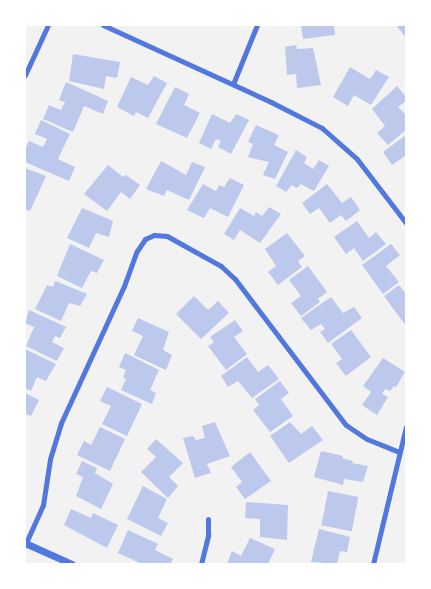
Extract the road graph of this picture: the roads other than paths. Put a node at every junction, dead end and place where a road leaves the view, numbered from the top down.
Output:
1 (48, 25) edge
2 (103, 25) edge
3 (257, 25) edge
4 (25, 75) edge
5 (233, 84) junction
6 (406, 223) edge
7 (406, 427) edge
8 (400, 452) junction
9 (208, 519) dead end
10 (25, 544) edge
11 (72, 564) edge
12 (201, 564) edge
13 (373, 564) edge

1 - 4 street
2 - 5 street
3 - 5 street
5 - 6 street
7 - 8 street
8 - 10 street
8 - 13 street
9 - 12 street
10 - 11 street

